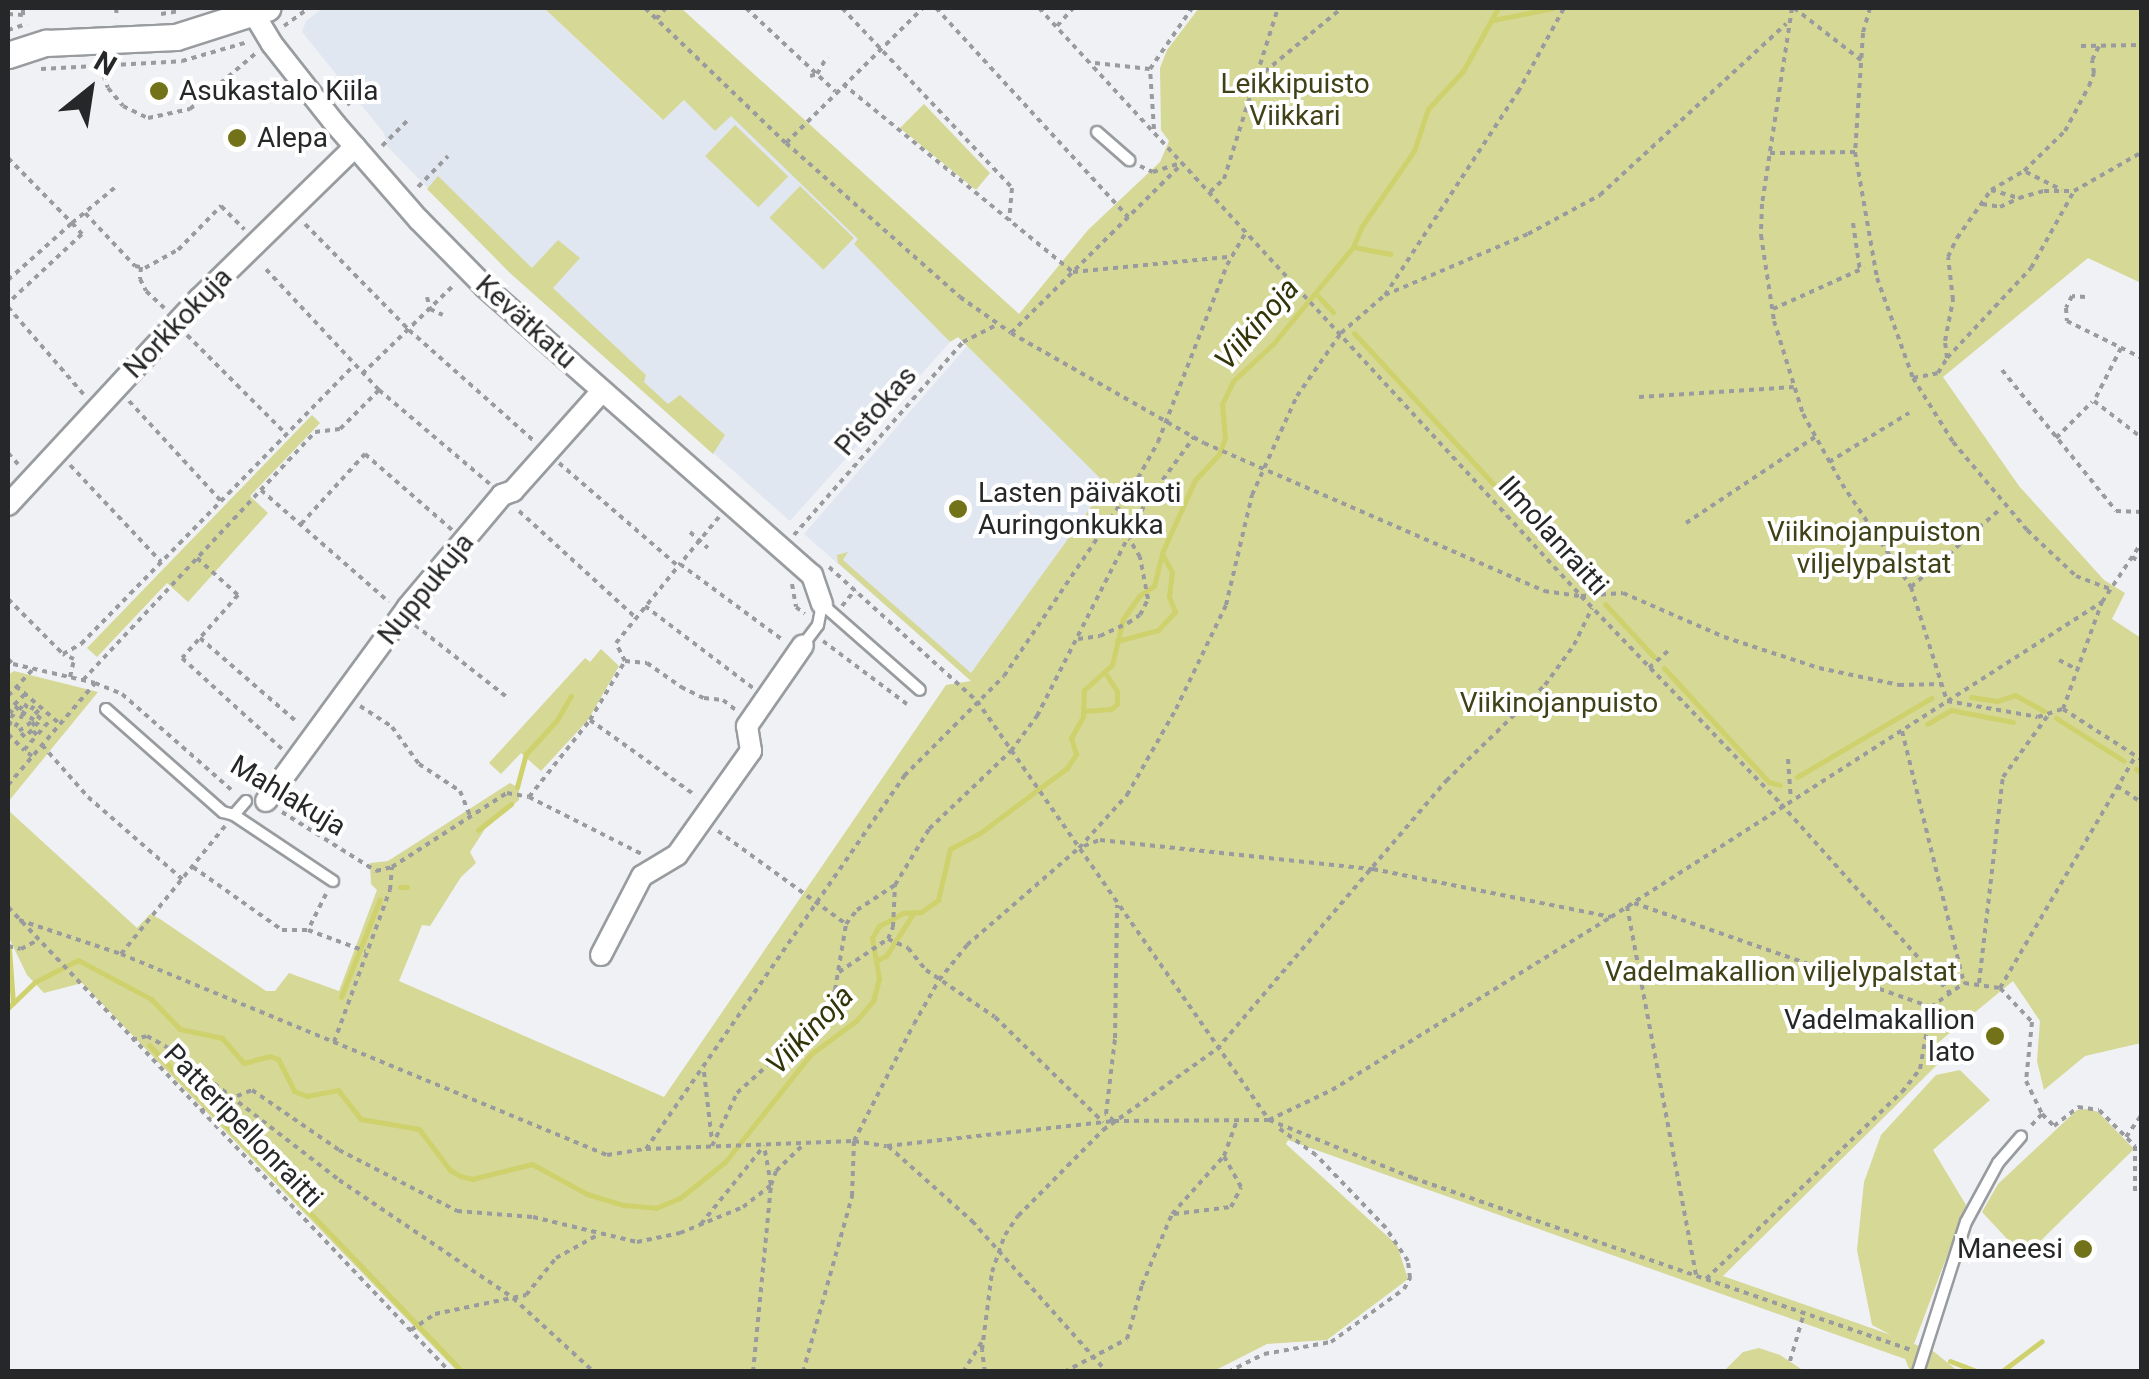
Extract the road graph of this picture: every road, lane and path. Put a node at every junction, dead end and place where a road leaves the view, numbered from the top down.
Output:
1 (23, 8) edge
2 (116, 8) edge
3 (295, 8) edge
4 (310, 8) edge
5 (644, 8) edge
6 (666, 8) edge
7 (746, 8) edge
8 (842, 8) edge
9 (923, 8) edge
10 (936, 8) edge
11 (1039, 8) edge
12 (1072, 8) edge
13 (1192, 8) edge
14 (1278, 8) edge
15 (1342, 8) edge
16 (1564, 8) edge
17 (1793, 8) edge
18 (1870, 8) edge
19 (260, 11) edge
20 (8, 14) edge
21 (299, 15) junction
22 (118, 18) dead end
23 (656, 19) junction
24 (1788, 23) junction
25 (1057, 26) junction
26 (295, 39) dead end
27 (2100, 44) junction
28 (2142, 45) edge
29 (2081, 46) dead end
30 (880, 48) junction
31 (259, 50) dead end
32 (8, 55) edge
33 (827, 57) dead end
34 (1860, 60) junction
35 (1092, 62) junction
36 (100, 66) dead end
37 (1150, 69) junction
38 (804, 70) dead end
39 (817, 74) junction
40 (810, 76) dead end
41 (1258, 78) junction
42 (371, 82) dead end
43 (843, 84) junction
44 (336, 92) dead end
45 (836, 92) junction
46 (346, 105) junction
47 (352, 112) dead end
48 (409, 119) dead end
49 (1154, 131) junction
50 (1097, 132) dead end
51 (364, 141) junction
52 (786, 143) junction
53 (2140, 150) edge
54 (1770, 152) junction
55 (1855, 152) junction
56 (448, 156) dead end
57 (8, 158) edge
58 (1128, 160) joint
59 (1182, 163) junction
60 (2024, 171) junction
61 (118, 186) dead end
62 (418, 187) dead end
63 (1991, 190) junction
64 (2062, 190) junction
65 (2074, 191) junction
66 (1210, 192) junction
67 (2020, 198) junction
68 (1982, 204) junction
69 (291, 209) junction
70 (84, 213) junction
71 (1128, 216) junction
72 (1009, 220) junction
73 (72, 223) junction
74 (1853, 223) dead end
75 (1246, 232) junction
76 (253, 246) junction
77 (1232, 257) junction
78 (141, 267) junction
79 (1074, 272) junction
80 (8, 280) edge
81 (459, 281) dead end
82 (1385, 295) junction
83 (426, 297) dead end
84 (2084, 297) dead end
85 (8, 305) edge
86 (430, 310) junction
87 (1772, 310) junction
88 (1364, 311) junction
89 (442, 314) dead end
90 (1372, 318) dead end
91 (178, 324) junction
92 (996, 325) junction
93 (409, 330) junction
94 (1011, 333) junction
95 (1341, 333) junction
96 (2121, 348) junction
97 (1947, 358) junction
98 (2142, 358) edge
99 (354, 364) junction
100 (2002, 370) dead end
101 (362, 374) junction
102 (1913, 378) junction
103 (116, 387) junction
104 (1794, 387) junction
105 (379, 390) junction
106 (602, 390) junction
107 (1639, 397) dead end
108 (2094, 401) junction
109 (97, 410) junction
110 (1910, 413) dead end
111 (1165, 423) junction
112 (287, 435) junction
113 (1815, 436) junction
114 (1194, 437) junction
115 (2056, 438) junction
116 (2142, 438) edge
117 (547, 452) junction
118 (60, 454) junction
119 (1830, 462) junction
120 (1264, 470) junction
121 (261, 490) junction
122 (502, 495) junction
123 (222, 501) junction
124 (8, 505) edge
125 (1998, 511) dead end
126 (2142, 512) edge
127 (722, 513) dead end
128 (1686, 523) dead end
129 (300, 524) junction
130 (781, 524) dead end
131 (690, 532) dead end
132 (794, 535) junction
133 (1129, 539) junction
134 (700, 540) junction
135 (465, 541) junction
136 (2142, 542) edge
137 (805, 545) dead end
138 (708, 548) dead end
139 (816, 555) dead end
140 (2132, 557) junction
141 (197, 558) junction
142 (162, 562) junction
143 (2142, 563) edge
144 (679, 565) junction
145 (1911, 587) junction
146 (2110, 589) junction
147 (1581, 596) junction
148 (8, 600) edge
149 (2102, 602) junction
150 (822, 604) junction
151 (646, 606) junction
152 (1592, 608) junction
153 (403, 614) junction
154 (636, 618) junction
155 (200, 638) junction
156 (1076, 640) junction
157 (805, 644) junction
158 (1670, 649) dead end
159 (62, 654) junction
160 (8, 659) edge
161 (2060, 660) dead end
162 (625, 661) junction
163 (1649, 668) junction
164 (33, 669) junction
165 (2078, 670) junction
166 (70, 678) junction
167 (82, 680) junction
168 (96, 683) junction
169 (1943, 684) junction
170 (16, 686) junction
171 (920, 690) dead end
172 (25, 694) junction
173 (345, 695) junction
174 (8, 696) edge
175 (508, 698) dead end
176 (767, 698) junction
177 (977, 700) junction
178 (1947, 701) junction
179 (907, 704) dead end
180 (38, 706) junction
181 (2062, 708) junction
182 (106, 709) dead end
183 (14, 710) edge
184 (2050, 714) junction
185 (51, 719) junction
186 (590, 720) junction
187 (750, 721) junction
188 (33, 724) junction
189 (60, 724) junction
190 (300, 724) dead end
191 (21, 725) junction
192 (1902, 731) junction
193 (39, 733) junction
194 (8, 734) edge
195 (26, 737) junction
196 (18, 744) junction
197 (42, 746) junction
198 (280, 747) dead end
199 (24, 750) junction
200 (1011, 751) junction
201 (32, 756) junction
202 (2135, 757) junction
203 (1788, 759) dead end
204 (2142, 760) edge
205 (8, 784) edge
206 (2116, 785) junction
207 (529, 798) junction
208 (1791, 798) junction
209 (256, 801) junction
210 (2142, 803) edge
211 (1781, 804) junction
212 (706, 813) junction
213 (234, 815) junction
214 (470, 816) junction
215 (1079, 848) junction
216 (392, 867) junction
217 (193, 868) junction
218 (659, 868) junction
219 (1373, 869) junction
220 (183, 880) junction
221 (333, 881) joint
222 (894, 885) junction
223 (1117, 903) junction
224 (817, 904) junction
225 (1630, 904) junction
226 (8, 908) edge
227 (1610, 917) junction
228 (20, 920) junction
229 (846, 924) junction
230 (308, 930) junction
231 (888, 939) junction
232 (37, 940) junction
233 (8, 946) edge
234 (365, 952) junction
235 (121, 954) junction
236 (600, 955) dead end
237 (839, 972) junction
238 (939, 980) junction
239 (1964, 982) junction
240 (1979, 984) junction
241 (2000, 988) junction
242 (1950, 993) junction
243 (1931, 1008) junction
244 (132, 1040) junction
245 (334, 1042) junction
246 (1217, 1048) junction
247 (704, 1068) junction
248 (233, 1097) junction
249 (200, 1111) junction
250 (2042, 1114) junction
251 (2142, 1114) edge
252 (1238, 1120) junction
253 (1269, 1120) junction
254 (1114, 1121) junction
255 (1103, 1122) junction
256 (2021, 1137) joint
257 (2126, 1137) junction
258 (854, 1141) junction
259 (714, 1146) junction
260 (761, 1146) junction
261 (802, 1146) junction
262 (887, 1146) junction
263 (646, 1149) junction
264 (1224, 1156) junction
265 (771, 1185) junction
266 (2135, 1195) dead end
267 (1172, 1214) junction
268 (700, 1226) junction
269 (597, 1236) junction
270 (1000, 1250) junction
271 (1696, 1277) junction
272 (1705, 1280) junction
273 (513, 1298) junction
274 (1804, 1313) junction
275 (411, 1330) junction
276 (984, 1338) junction
277 (1095, 1354) junction
278 (1924, 1354) junction
279 (1790, 1362) dead end
280 (1105, 1371) edge
281 (450, 1372) edge
282 (594, 1372) edge
283 (753, 1372) edge
284 (804, 1372) edge
285 (962, 1372) edge
286 (985, 1372) edge
287 (1064, 1372) edge
288 (1228, 1372) edge
289 (1918, 1372) edge

1 - 20 path
2 - 22 path
3 - 21 path
4 - 21 path
5 - 23 path
6 - 23 path
7 - 39 path
8 - 30 path
9 - 30 path
10 - 71 path
11 - 25 path, Ilmolanraitti
12 - 25 path
13 - 37 path
14 - 41 path
15 - 41 path
16 - 82 path
17 - 24 path
17 - 34 path
18 - 34 path
19 - 32 street
19 - 51 street, Kevätkatu
21 - 26 path
23 - 52 path
24 - 54 path
24 - 82 path
25 - 35 path, Ilmolanraitti
27 - 28 path
27 - 29 path
27 - 60 path
30 - 43 path
30 - 72 path
31 - 36 path
33 - 39 path, bridge
34 - 55 path
35 - 37 path
35 - 49 path, Ilmolanraitti
37 - 49 path
38 - 39 path, bridge
39 - 40 path, bridge
39 - 45 path
41 - 66 path
42 - 46 path
43 - 45 path
43 - 72 path
44 - 46 path
45 - 52 path
46 - 47 path
48 - 51 path
49 - 59 path, Ilmolanraitti
50 - 58 lane
51 - 69 street, Norkkokuja
51 - 106 street, Kevätkatu
52 - 92 path
53 - 65 path
54 - 55 path
54 - 87 path
55 - 102 path
56 - 62 path
57 - 73 path
58 - 59 path
59 - 66 path, Ilmolanraitti
59 - 71 path
60 - 63 path
60 - 64 path
61 - 70 path
63 - 67 path
63 - 68 path
64 - 65 path
64 - 67 path
65 - 97 path
66 - 75 path, Ilmolanraitti
67 - 68 path
68 - 97 path
69 - 76 street, Norkkokuja
69 - 93 path
70 - 73 path
70 - 78 path
71 - 79 path
72 - 79 path
73 - 80 path
73 - 85 path
74 - 87 path
75 - 77 path
75 - 95 path, Ilmolanraitti
76 - 78 path
76 - 91 street, Norkkokuja
76 - 99 path
77 - 79 path
77 - 111 path
78 - 91 path
79 - 94 path
81 - 86 path
82 - 88 path
83 - 86 path
84 - 96 path
85 - 109 path
86 - 89 path
86 - 93 path
87 - 104 path
88 - 90 path
88 - 95 path
91 - 103 street, Norkkokuja
91 - 112 path
92 - 94 path
92 - 132 path, Pistokas
93 - 101 path
93 - 117 path
94 - 111 path
95 - 120 path
95 - 147 path, Ilmolanraitti
96 - 98 path
96 - 108 path
97 - 102 path
99 - 101 path
99 - 112 path
100 - 115 path
101 - 105 path
102 - 146 path
103 - 109 street, Norkkokuja
103 - 123 path
104 - 107 path
104 - 113 path
105 - 121 path
105 - 122 path
106 - 117 street, Nuppukuja
106 - 150 street, Kevätkatu
108 - 115 path
108 - 116 path
109 - 118 street, Norkkokuja
110 - 119 path
111 - 114 path
111 - 177 path
112 - 123 path
113 - 119 path
113 - 128 path
114 - 120 path
114 - 133 path
115 - 126 path
117 - 122 street, Nuppukuja
117 - 144 path
118 - 124 street, Norkkokuja
118 - 142 path
119 - 145 path
120 - 147 path
120 - 215 path
121 - 129 path
121 - 141 path
122 - 135 street, Nuppukuja
122 - 154 path
123 - 142 path
125 - 145 path
127 - 134 path
129 - 135 path
129 - 153 path
130 - 132 path
131 - 134 path
132 - 137 path
133 - 156 path
133 - 156 path
134 - 138 path
134 - 144 path
135 - 153 street, Nuppukuja
136 - 140 path
139 - 177 path
140 - 143 path
140 - 146 path
141 - 155 path
141 - 167 path
142 - 159 path
144 - 151 path
144 - 157 path
145 - 169 path
146 - 149 path
147 - 152 path, Ilmolanraitti
147 - 169 path
148 - 159 path
149 - 165 path
149 - 178 path
150 - 157 lane
150 - 171 lane
151 - 154 path
151 - 176 path
152 - 163 path, Ilmolanraitti
152 - 219 path
153 - 173 street, Nuppukuja
153 - 175 path
154 - 162 path
155 - 190 path
155 - 198 path
156 - 200 path
157 - 176 street
157 - 179 path
158 - 163 path
159 - 166 path
160 - 164 path, Mahlakuja
161 - 165 path
162 - 186 path
162 - 187 path
163 - 211 path, Ilmolanraitti
164 - 166 path, Mahlakuja
164 - 170 path
165 - 181 path
166 - 167 path, Mahlakuja
167 - 168 path, Mahlakuja
168 - 189 path
168 - 209 path, Mahlakuja
169 - 178 path
170 - 172 path
170 - 174 path
172 - 180 path
172 - 183 path
173 - 209 street, Nuppukuja
173 - 214 path
176 - 187 street
177 - 200 path
177 - 224 path
178 - 184 path
178 - 192 path
180 - 183 path
180 - 185 path
180 - 188 path
181 - 184 path
181 - 202 path
182 - 213 lane
183 - 188 path
183 - 191 path
183 - 191 path
184 - 240 path
185 - 189 path
185 - 193 path
186 - 207 path
186 - 212 path
187 - 212 street
188 - 191 path
188 - 193 path
189 - 197 path
191 - 195 path
192 - 208 path
192 - 239 path
193 - 195 path
193 - 199 path
194 - 196 path
195 - 196 path
196 - 199 path
197 - 201 path
197 - 220 path
199 - 201 path
200 - 215 path
200 - 222 path
201 - 205 path
202 - 204 path
202 - 206 path
203 - 208 path
206 - 210 path
206 - 241 path
207 - 214 path
207 - 218 path
208 - 211 path
209 - 213 lane
209 - 216 path, Mahlakuja
211 - 225 path
211 - 242 path, Ilmolanraitti
212 - 218 street
212 - 224 path
213 - 217 path
213 - 221 lane
214 - 216 path
215 - 219 path
215 - 223 path
215 - 238 path
216 - 234 path
217 - 220 path
217 - 230 path
218 - 236 street
219 - 227 path
219 - 246 path
220 - 235 path
221 - 230 path
222 - 229 path
222 - 231 path
223 - 246 path
223 - 254 path
224 - 229 path
224 - 247 path
225 - 227 path
225 - 243 path
225 - 271 path
226 - 228 path, Patteripellonraitti
227 - 253 path
228 - 232 path, Patteripellonraitti
228 - 235 path
229 - 237 path
230 - 234 path
231 - 237 path
231 - 238 path
232 - 233 path
232 - 244 path, Patteripellonraitti
234 - 245 path
235 - 245 path
237 - 259 path
238 - 255 path
238 - 258 path
239 - 240 path
239 - 242 path
240 - 241 path
241 - 250 path
242 - 243 path
243 - 272 path
244 - 248 path
244 - 249 path, Patteripellonraitti
245 - 263 path
246 - 253 path
246 - 254 path
247 - 259 path
247 - 263 path
248 - 249 path
248 - 269 path
248 - 273 path
249 - 275 path, Patteripellonraitti
250 - 256 path
250 - 257 path
251 - 257 path
252 - 253 path
252 - 254 path
252 - 264 path
253 - 271 path
253 - 288 path
254 - 255 path
254 - 270 path
255 - 262 path
256 - 278 lane
257 - 266 path
258 - 261 path
258 - 262 path
258 - 284 path
259 - 260 path
259 - 263 path
260 - 261 path
260 - 265 path
260 - 268 path
261 - 265 path
262 - 270 path
264 - 267 path
264 - 267 path
265 - 268 path
265 - 283 path
267 - 277 path
268 - 269 path
269 - 273 path
270 - 276 path
270 - 277 path
271 - 272 path
272 - 274 path
273 - 275 path
273 - 282 path
274 - 278 path
274 - 279 path
275 - 281 path, Patteripellonraitti
276 - 285 path
276 - 286 path
277 - 280 path
277 - 287 path
278 - 289 lane

